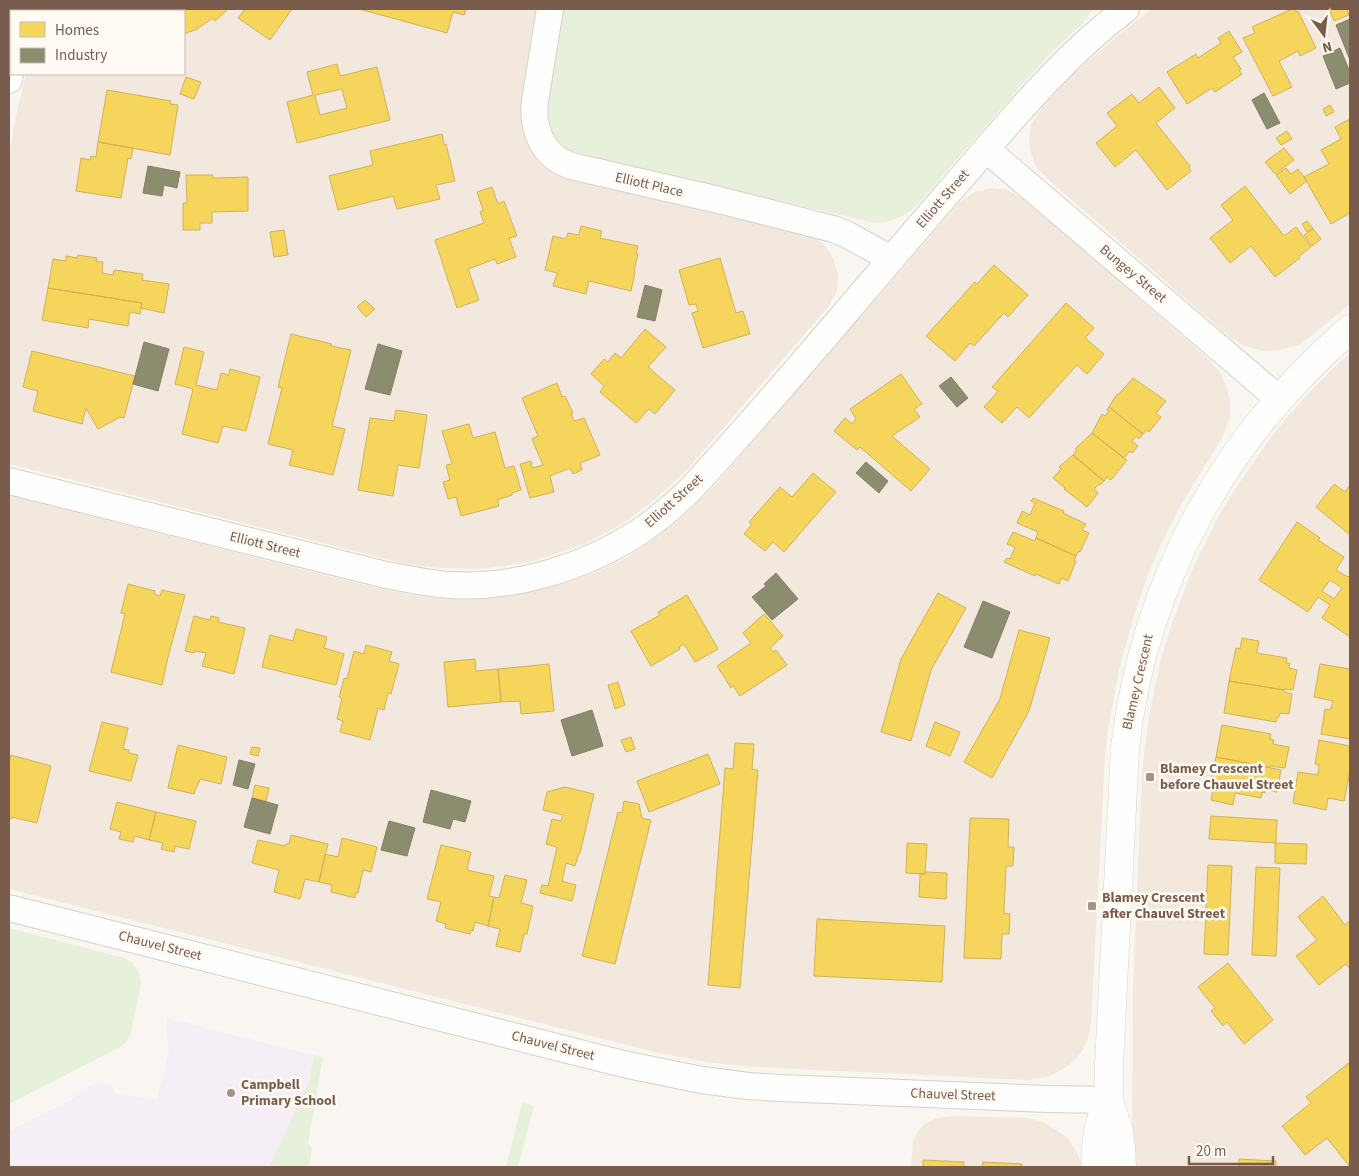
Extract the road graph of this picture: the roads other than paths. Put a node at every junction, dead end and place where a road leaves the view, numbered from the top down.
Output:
1 (550, 9) edge
2 (1126, 9) edge
3 (986, 149) junction
4 (891, 259) junction
5 (1350, 329) edge
6 (1279, 399) junction
7 (9, 481) edge
8 (9, 908) edge
9 (1109, 1100) junction
10 (1094, 1167) edge
11 (1122, 1167) edge

1 - 4 street, Elliott Place
2 - 3 street, Elliott Street
3 - 4 street, Elliott Street
3 - 6 street, Bungey Street
4 - 7 street, Elliott Street
5 - 6 street, Blamey Crescent
6 - 9 street, Blamey Crescent
8 - 9 street, Chauvel Street
9 - 10 street, Blamey Crescent
9 - 11 street, Blamey Crescent

